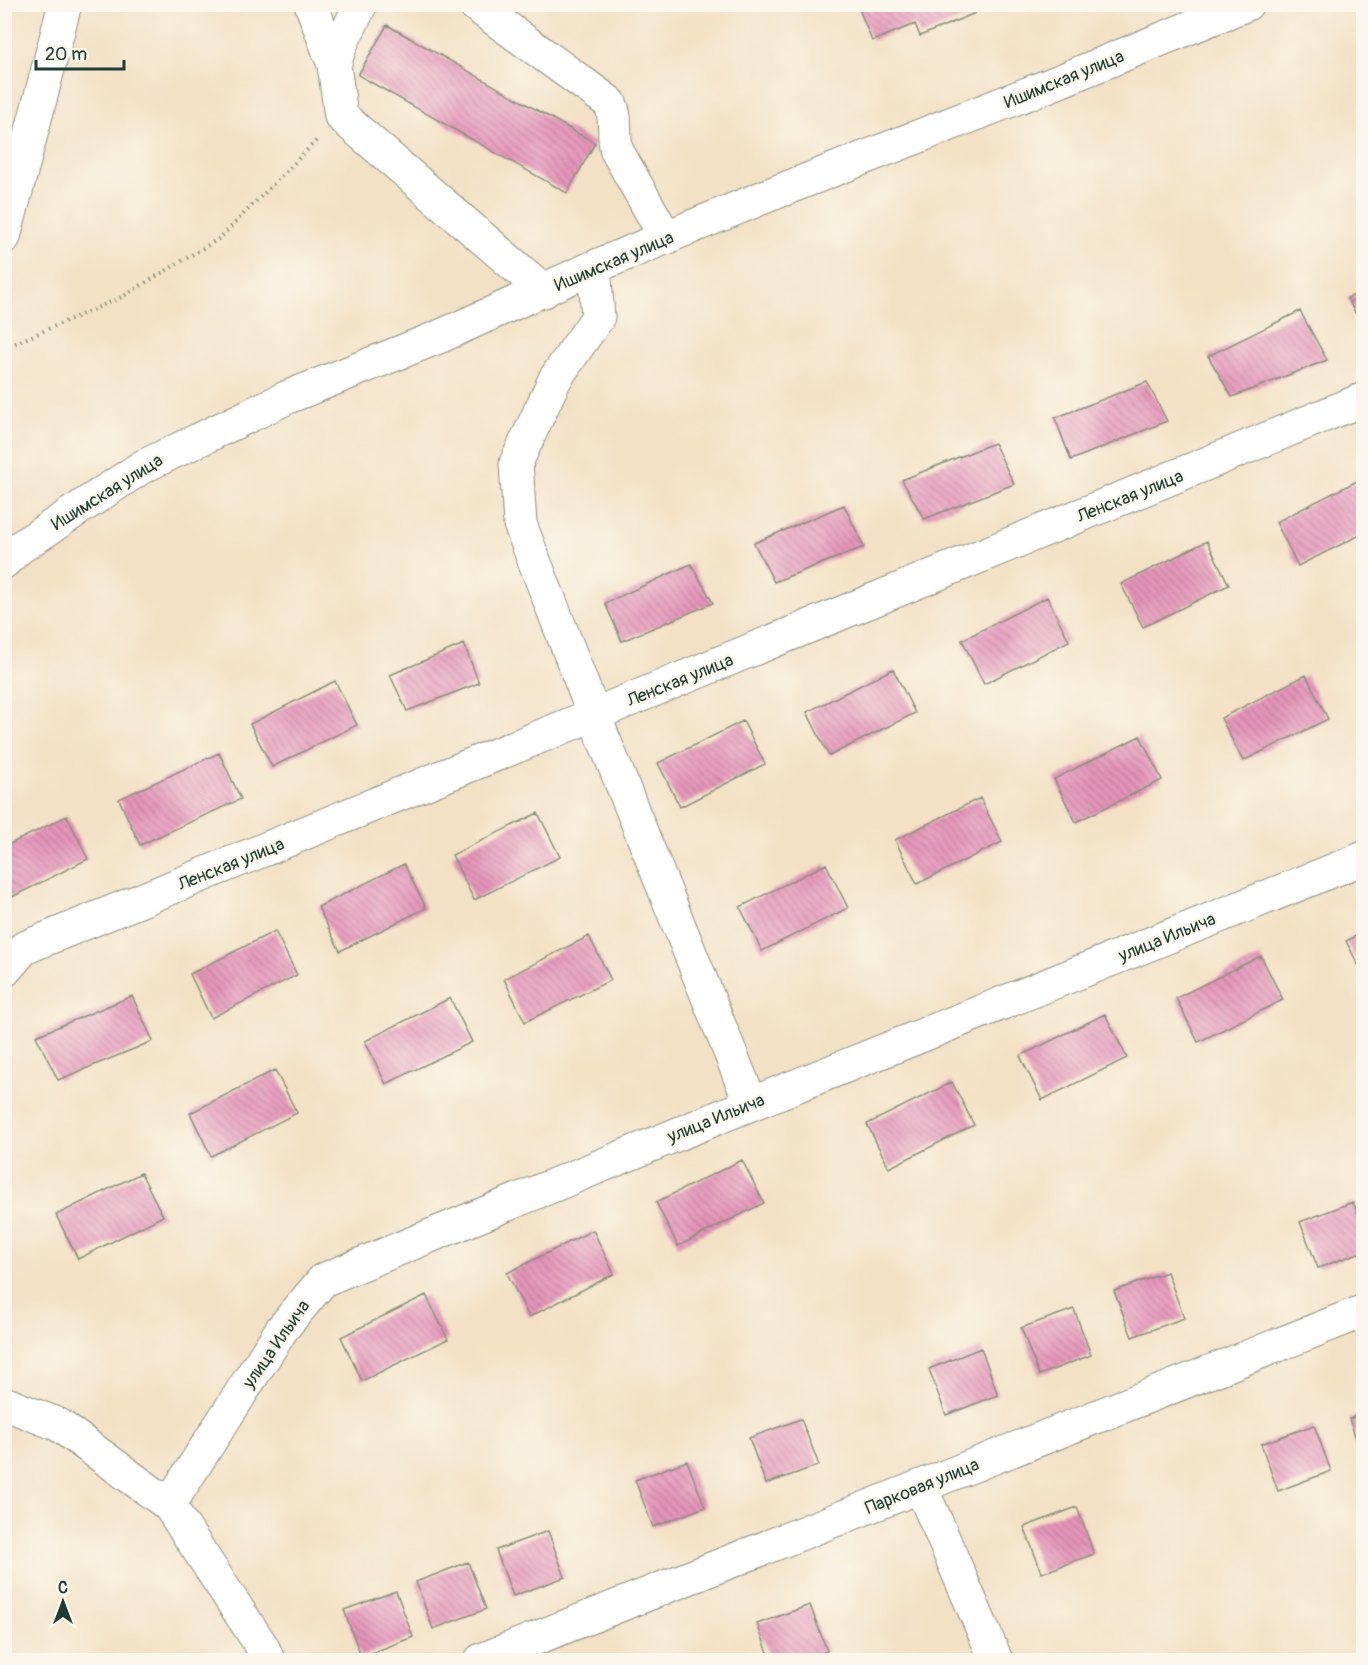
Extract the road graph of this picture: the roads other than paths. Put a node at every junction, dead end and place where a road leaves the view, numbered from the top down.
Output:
1 (65, 4) edge
2 (311, 4) edge
3 (361, 4) edge
4 (474, 4) edge
5 (1246, 4) edge
6 (334, 65) junction
7 (4, 237) edge
8 (666, 238) junction
9 (594, 267) junction
10 (544, 291) junction
11 (1364, 399) edge
12 (4, 562) edge
13 (594, 716) junction
14 (1364, 858) edge
15 (4, 971) edge
16 (751, 1104) junction
17 (1364, 1311) edge
18 (4, 1403) edge
19 (921, 1486) junction
20 (169, 1505) junction
21 (268, 1660) edge
22 (481, 1660) edge
23 (996, 1660) edge

1 - 7 street
2 - 6 street
3 - 6 street
4 - 8 street
5 - 8 street, Ишимская улица
6 - 10 street
8 - 9 street, Ишимская улица
9 - 10 street, Ишимская улица
9 - 13 street
10 - 12 street, Ишимская улица
11 - 13 street, Ленская улица
13 - 15 street, Ленская улица
13 - 16 street
14 - 16 street, улица Ильича
16 - 20 street, улица Ильича
17 - 19 street, Парковая улица
18 - 20 street
19 - 22 street, Парковая улица
19 - 23 street
20 - 21 street

